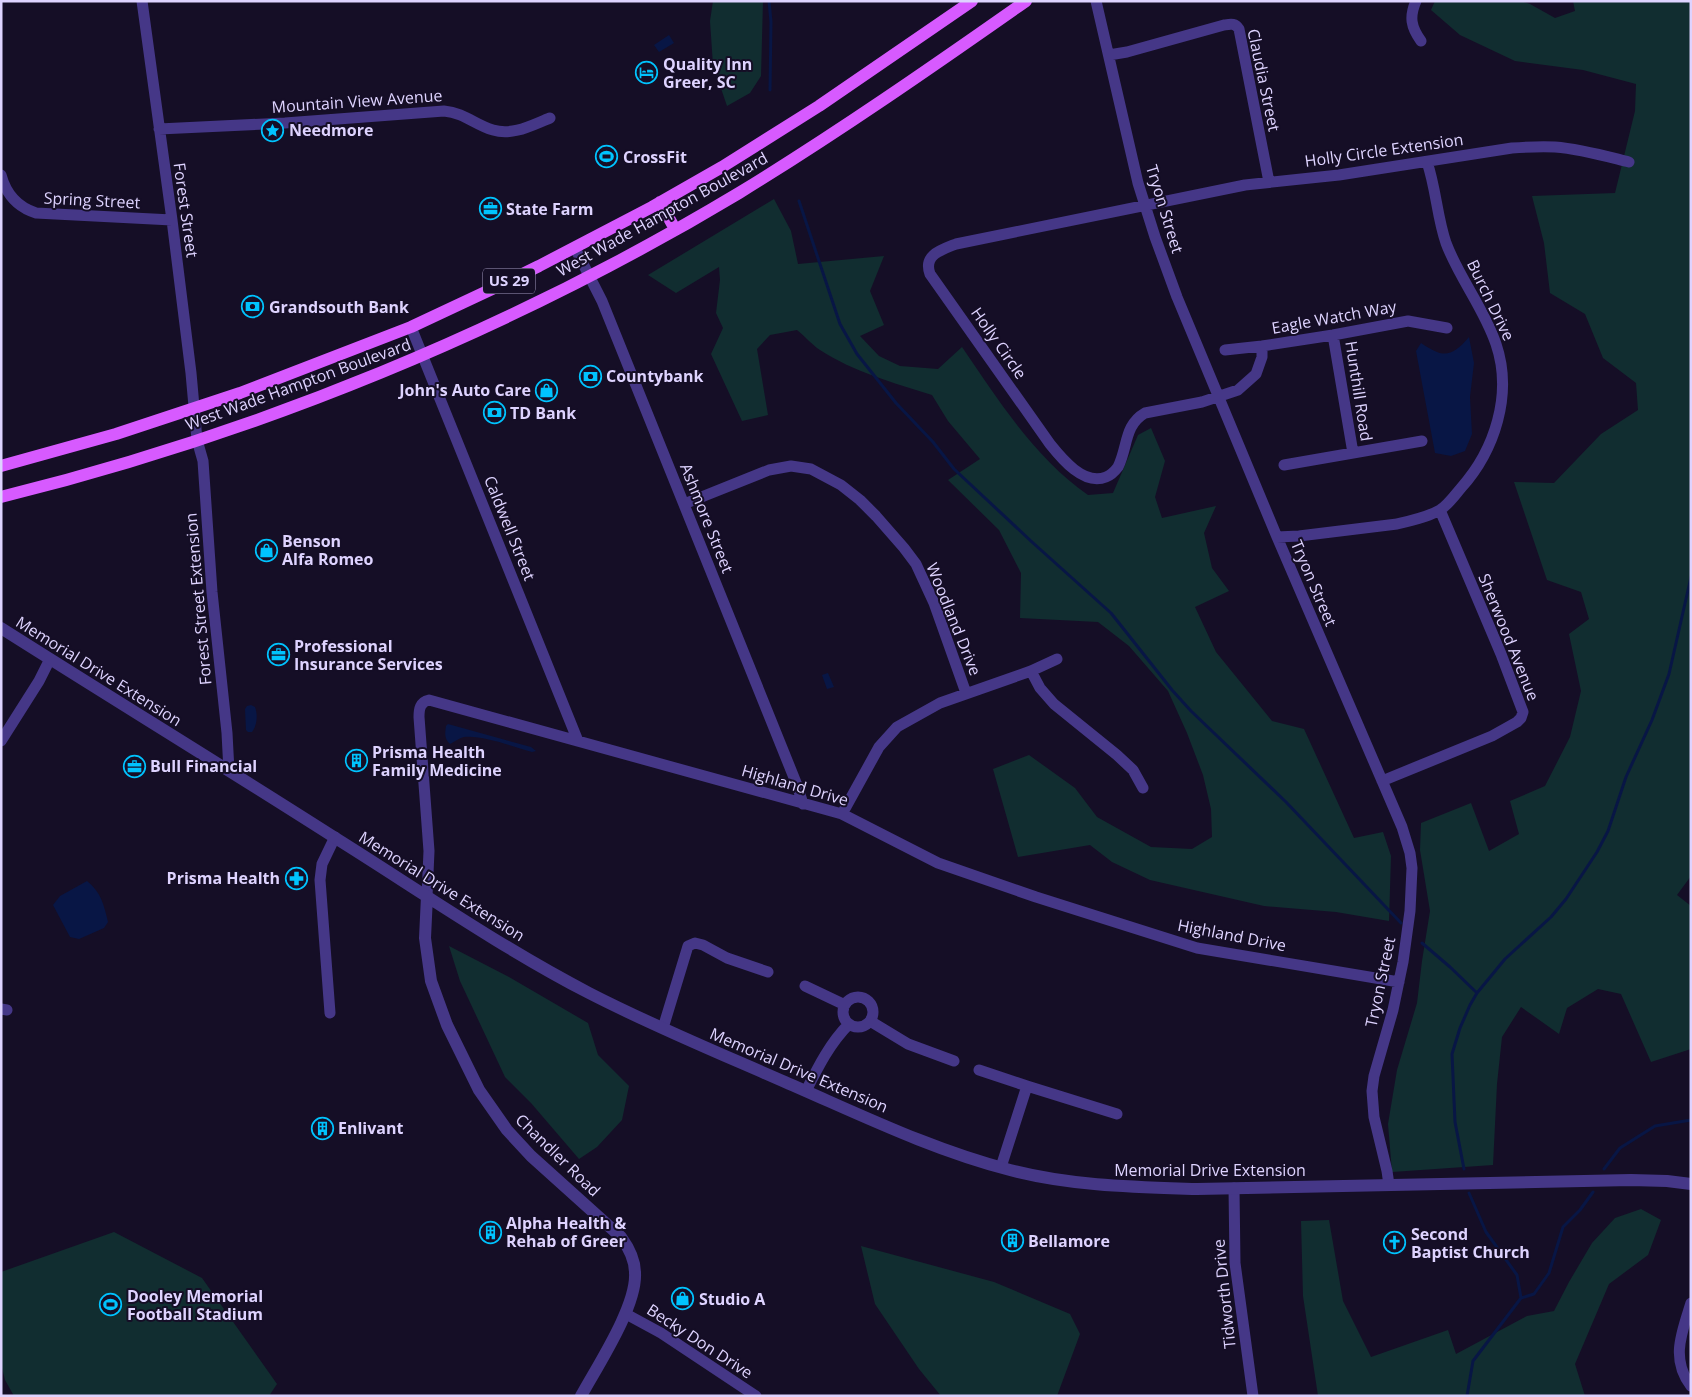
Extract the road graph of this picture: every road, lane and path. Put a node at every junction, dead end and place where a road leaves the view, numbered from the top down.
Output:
1 (142, 1) edge
2 (972, 1) edge
3 (1026, 1) edge
4 (1096, 1) edge
5 (1416, 1) edge
6 (1421, 41) dead end
7 (1109, 55) junction
8 (550, 118) dead end
9 (159, 129) junction
10 (1427, 162) junction
11 (1629, 162) dead end
12 (1, 175) edge
13 (1269, 182) junction
14 (660, 202) junction
15 (1144, 204) junction
16 (172, 220) junction
17 (675, 229) junction
18 (575, 248) junction
19 (589, 275) junction
20 (411, 327) junction
21 (1447, 328) dead end
22 (1333, 335) junction
23 (1262, 346) junction
24 (1225, 350) dead end
25 (423, 355) junction
26 (1219, 397) junction
27 (194, 408) junction
28 (195, 424) joint
29 (197, 440) junction
30 (1422, 441) dead end
31 (1353, 453) junction
32 (1284, 464) dead end
33 (1, 466) edge
34 (1, 498) edge
35 (684, 504) junction
36 (1440, 510) junction
37 (1277, 538) junction
38 (1, 628) edge
39 (50, 659) junction
40 (1057, 659) dead end
41 (1030, 670) junction
42 (966, 693) junction
43 (1, 741) edge
44 (578, 741) junction
45 (229, 771) junction
46 (1382, 781) junction
47 (1143, 788) dead end
48 (803, 804) junction
49 (842, 814) junction
50 (334, 837) junction
51 (427, 896) junction
52 (768, 972) dead end
53 (1399, 982) junction
54 (804, 986) dead end
55 (845, 1006) junction
56 (330, 1013) dead end
57 (870, 1021) junction
58 (849, 1024) junction
59 (663, 1028) junction
60 (954, 1061) dead end
61 (979, 1070) dead end
62 (1028, 1086) junction
63 (806, 1091) junction
64 (1117, 1114) dead end
65 (1001, 1167) junction
66 (1691, 1184) edge
67 (1389, 1185) junction
68 (1234, 1188) junction
69 (1691, 1303) edge
70 (626, 1314) junction
71 (1691, 1386) edge
72 (581, 1396) edge
73 (756, 1396) edge
74 (1253, 1396) edge

1 - 9 street, Forest Street
2 - 14 main road, West Wade Hampton Boulevard / US 29
3 - 17 main road, West Wade Hampton Boulevard / US 29
4 - 7 street, Tryon Street
5 - 6 street
7 - 13 street, Claudia Street
7 - 15 street, Tryon Street
8 - 9 street, Mountain View Avenue
9 - 16 street, Forest Street
10 - 11 street, Holly Circle Extension
10 - 13 street, Holly Circle Extension
10 - 36 street, Burch Drive
12 - 16 street, Spring Street
13 - 15 street, Holly Circle Extension
14 - 17 main road
14 - 18 main road, West Wade Hampton Boulevard / US 29
15 - 26 street, Tryon Street
15 - 26 street, Holly Circle
16 - 27 street, Forest Street
17 - 19 main road, West Wade Hampton Boulevard / US 29
18 - 19 street, Ashmore Street
18 - 20 main road, West Wade Hampton Boulevard / US 29
19 - 25 main road, West Wade Hampton Boulevard / US 29
19 - 35 street, Ashmore Street
20 - 25 street, Caldwell Street
20 - 27 main road, West Wade Hampton Boulevard / US 29
21 - 22 street, Eagle Watch Way
22 - 23 street, Eagle Watch Way
22 - 31 street, Hunthill Road
23 - 24 street, Eagle Watch Way
23 - 26 street
25 - 29 main road, West Wade Hampton Boulevard / US 29
25 - 44 street, Caldwell Street
26 - 37 street, Tryon Street
27 - 28 street, Forest Street
27 - 33 main road, West Wade Hampton Boulevard / US 29
28 - 29 street, Forest Street Extension
29 - 34 main road, West Wade Hampton Boulevard / US 29
29 - 45 street, Forest Street Extension
30 - 31 street
31 - 32 street
35 - 42 street, Woodland Drive
35 - 48 street, Ashmore Street
36 - 37 street, Burch Drive
36 - 46 street, Sherwood Avenue
37 - 46 street, Tryon Street
38 - 39 street, Memorial Drive Extension
39 - 43 street
39 - 45 street, Memorial Drive Extension
40 - 41 street
41 - 42 street
41 - 47 street
42 - 49 street, Woodland Drive
44 - 48 street, Highland Drive
44 - 51 street, Highland Drive
45 - 50 street, Memorial Drive Extension
46 - 53 street, Tryon Street
48 - 49 street, Highland Drive
49 - 53 street, Highland Drive
50 - 51 street, Memorial Drive Extension
50 - 56 street
51 - 59 street, Memorial Drive Extension
51 - 70 street, Chandler Road
52 - 59 street
53 - 67 street, Tryon Street
54 - 55 street
55 - 57 street
55 - 58 street
57 - 58 street
57 - 60 street
58 - 63 street
59 - 63 street, Memorial Drive Extension
61 - 62 street
62 - 64 street
62 - 65 street
63 - 65 street, Memorial Drive Extension
65 - 68 street, Memorial Drive Extension
66 - 67 street, Memorial Drive Extension
67 - 68 street, Memorial Drive Extension
68 - 74 street, Tidworth Drive
69 - 71 street
70 - 72 street, Chandler Road
70 - 73 street, Becky Don Drive

